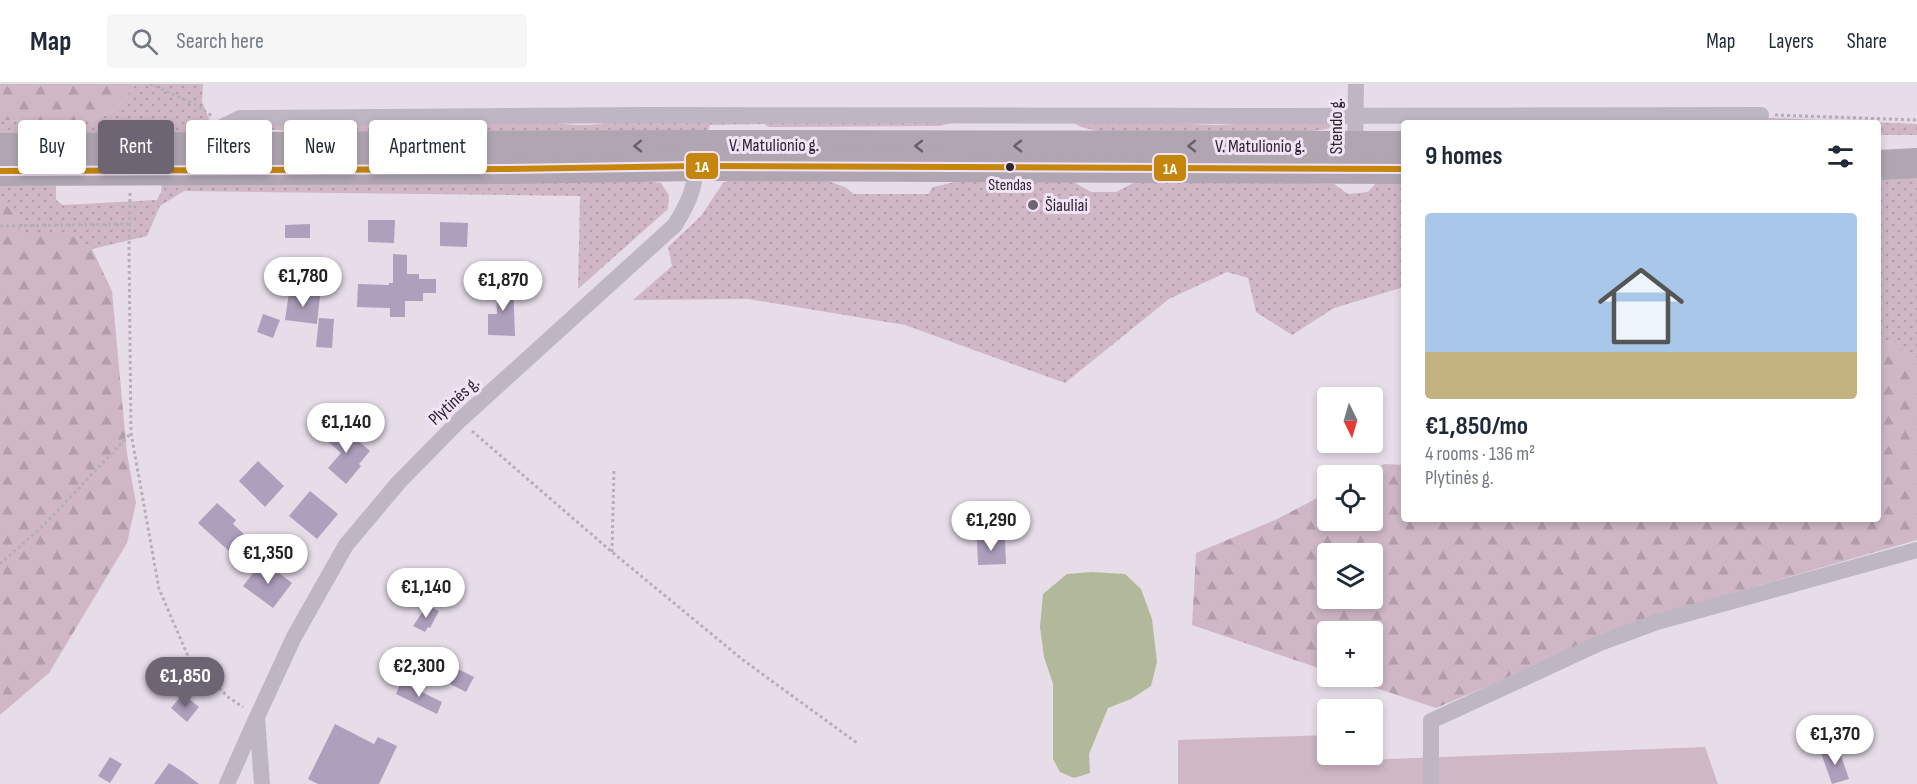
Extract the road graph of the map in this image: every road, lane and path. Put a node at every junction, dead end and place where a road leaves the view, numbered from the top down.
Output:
1 (150, 84) edge
2 (1356, 84) edge
3 (1356, 115) junction
4 (1761, 115) joint
5 (209, 120) edge
6 (238, 120) edge
7 (1917, 120) edge
8 (186, 138) edge
9 (272, 138) edge
10 (1881, 146) edge
11 (1917, 146) edge
12 (1401, 147) edge
13 (0, 148) edge
14 (696, 156) junction
15 (1355, 157) junction
16 (1917, 163) edge
17 (1881, 165) edge
18 (1401, 168) edge
19 (0, 171) edge
20 (130, 193) dead end
21 (129, 224) junction
22 (0, 226) edge
23 (460, 420) junction
24 (131, 433) junction
25 (614, 470) dead end
26 (1917, 550) edge
27 (612, 552) junction
28 (0, 564) edge
29 (258, 717) junction
30 (857, 743) dead end
31 (227, 784) edge
32 (262, 784) edge
33 (1431, 784) edge

1 - 5 path
2 - 3 street, Stendo g.
3 - 4 street
3 - 6 street
3 - 15 street, Stendo g.
4 - 7 path
8 - 13 highway, V. Matulionio g.
14 -> 9 highway, V. Matulionio g.
10 - 11 highway
12 - 15 highway, V. Matulionio g.
14 - 15 highway, V. Matulionio g.
14 - 19 highway, V. Matulionio g.
14 - 23 street, Plytinės g.
15 - 18 highway, V. Matulionio g.
16 - 17 highway
20 - 21 path
21 - 22 path
21 - 24 path
23 - 27 path
23 - 29 street, Plytinės g.
24 - 28 path
24 - 29 path
25 - 27 path
26 - 33 street
27 - 30 path
29 - 31 street
29 - 32 street, Plytinės g.

